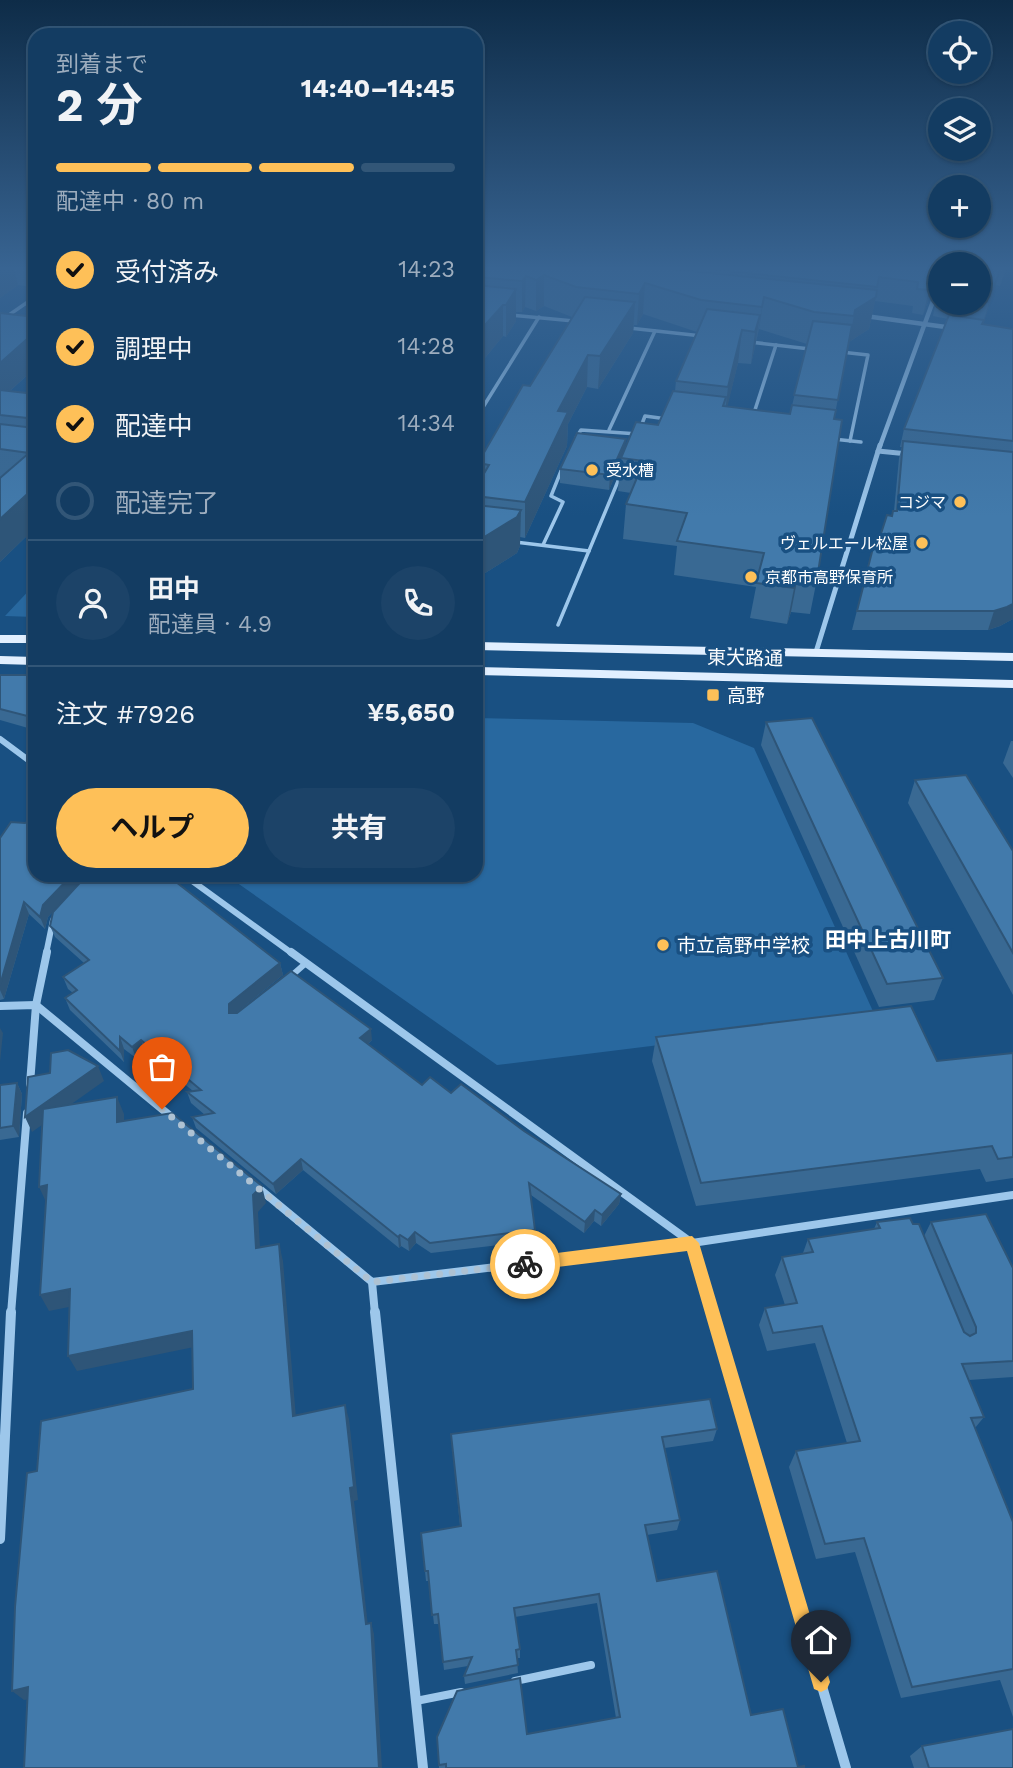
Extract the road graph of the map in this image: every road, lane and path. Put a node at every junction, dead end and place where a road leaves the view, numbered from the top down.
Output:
1 (518, 352) edge
2 (645, 352) edge
3 (774, 352) edge
4 (833, 352) edge
5 (913, 352) edge
6 (483, 407) edge
7 (753, 417) edge
8 (671, 420) edge
9 (609, 430) junction
10 (638, 433) junction
11 (825, 438) edge
12 (850, 441) junction
13 (861, 442) dead end
14 (573, 445) edge
15 (633, 445) edge
16 (878, 451) junction
17 (919, 456) edge
18 (567, 457) edge
19 (623, 469) edge
20 (503, 540) edge
21 (543, 545) junction
22 (589, 551) junction
23 (558, 625) dead end
24 (0, 639) edge
25 (28, 639) edge
26 (483, 646) edge
27 (816, 652) junction
28 (1013, 657) edge
29 (0, 660) edge
30 (28, 661) edge
31 (483, 671) edge
32 (1013, 684) edge
33 (0, 739) edge
34 (28, 760) edge
35 (194, 882) edge
36 (59, 914) edge
37 (306, 964) junction
38 (286, 980) edge
39 (37, 1005) junction
40 (0, 1006) edge
41 (183, 1126) edge
42 (246, 1178) edge
43 (1013, 1195) edge
44 (903, 1211) junction
45 (908, 1223) edge
46 (692, 1243) junction
47 (372, 1282) junction
48 (5, 1322) edge
49 (0, 1539) edge
50 (591, 1665) dead end
51 (510, 1682) edge
52 (470, 1690) edge
53 (416, 1700) junction
54 (424, 1768) edge
55 (846, 1768) edge

1 - 6 lane
2 - 9 lane
3 - 7 lane
4 - 12 lane
5 - 16 street
8 - 10 lane
9 - 10 lane
9 - 14 lane
10 - 15 lane
11 - 12 lane
12 - 13 lane
16 - 17 street
16 - 27 street
18 - 21 lane
19 - 22 lane
20 - 21 lane
21 - 22 lane
22 - 23 lane
24 - 25 main road
26 - 27 main road, 東大路通
27 - 28 main road, 東大路通
29 - 30 main road
31 - 32 main road, 東大路通
33 - 34 street
35 - 37 street
36 - 39 street
37 - 38 lane
37 - 46 street
39 - 40 street
39 - 41 street
39 - 48 street
42 - 47 street
43 - 44 street
44 - 45 lane
44 - 46 street
46 - 47 street
46 - 55 street
47 - 53 street
48 - 49 street
50 - 51 lane
52 - 53 lane
53 - 54 street

